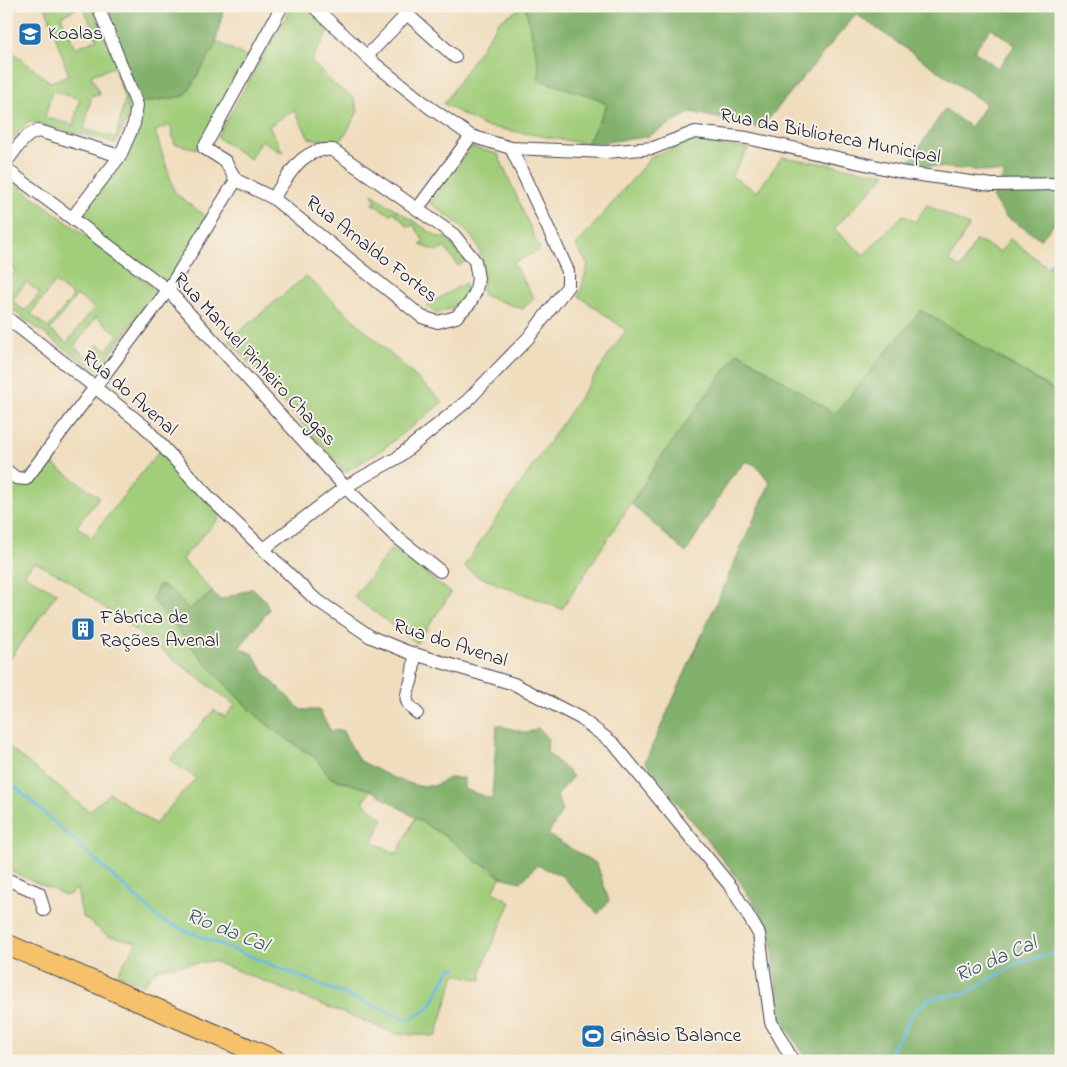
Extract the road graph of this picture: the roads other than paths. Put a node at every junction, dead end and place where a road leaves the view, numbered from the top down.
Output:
1 (98, 6) edge
2 (282, 6) edge
3 (313, 6) edge
4 (402, 10) edge
5 (367, 56) junction
6 (455, 57) dead end
7 (471, 136) junction
8 (511, 148) junction
9 (120, 156) junction
10 (6, 162) edge
11 (6, 169) edge
12 (236, 180) junction
13 (1061, 184) edge
14 (274, 198) junction
15 (418, 208) junction
16 (72, 218) junction
17 (168, 290) junction
18 (6, 317) edge
19 (94, 387) junction
20 (6, 470) edge
21 (345, 487) junction
22 (264, 549) junction
23 (440, 571) dead end
24 (415, 654) junction
25 (416, 713) dead end
26 (6, 880) edge
27 (44, 910) dead end
28 (6, 944) edge
29 (277, 1061) edge
30 (793, 1061) edge

1 - 9 street
2 - 12 street
3 - 5 street, Rua da Biblioteca Municipal
4 - 5 street
4 - 6 street
5 - 7 street, Rua da Biblioteca Municipal
7 - 8 street, Rua da Biblioteca Municipal
7 - 15 street
8 - 13 street, Rua da Biblioteca Municipal
8 - 21 street
9 - 10 street
9 - 16 street
11 - 16 street, Rua Manuel Pinheiro Chagas
12 - 14 street, Rua Arnaldo Fortes
12 - 17 street
14 - 15 street, Rua Arnaldo Fortes
14 - 15 street, Rua Arnaldo Fortes
16 - 17 street, Rua Manuel Pinheiro Chagas
17 - 19 street
17 - 21 street, Rua Manuel Pinheiro Chagas
18 - 19 street, Rua do Avenal
19 - 20 street
19 - 22 street, Rua do Avenal
21 - 22 street
21 - 23 street, Rua Manuel Pinheiro Chagas
22 - 24 street, Rua do Avenal
24 - 25 street
24 - 30 street, Rua do Avenal
26 - 27 street
28 - 29 main road

